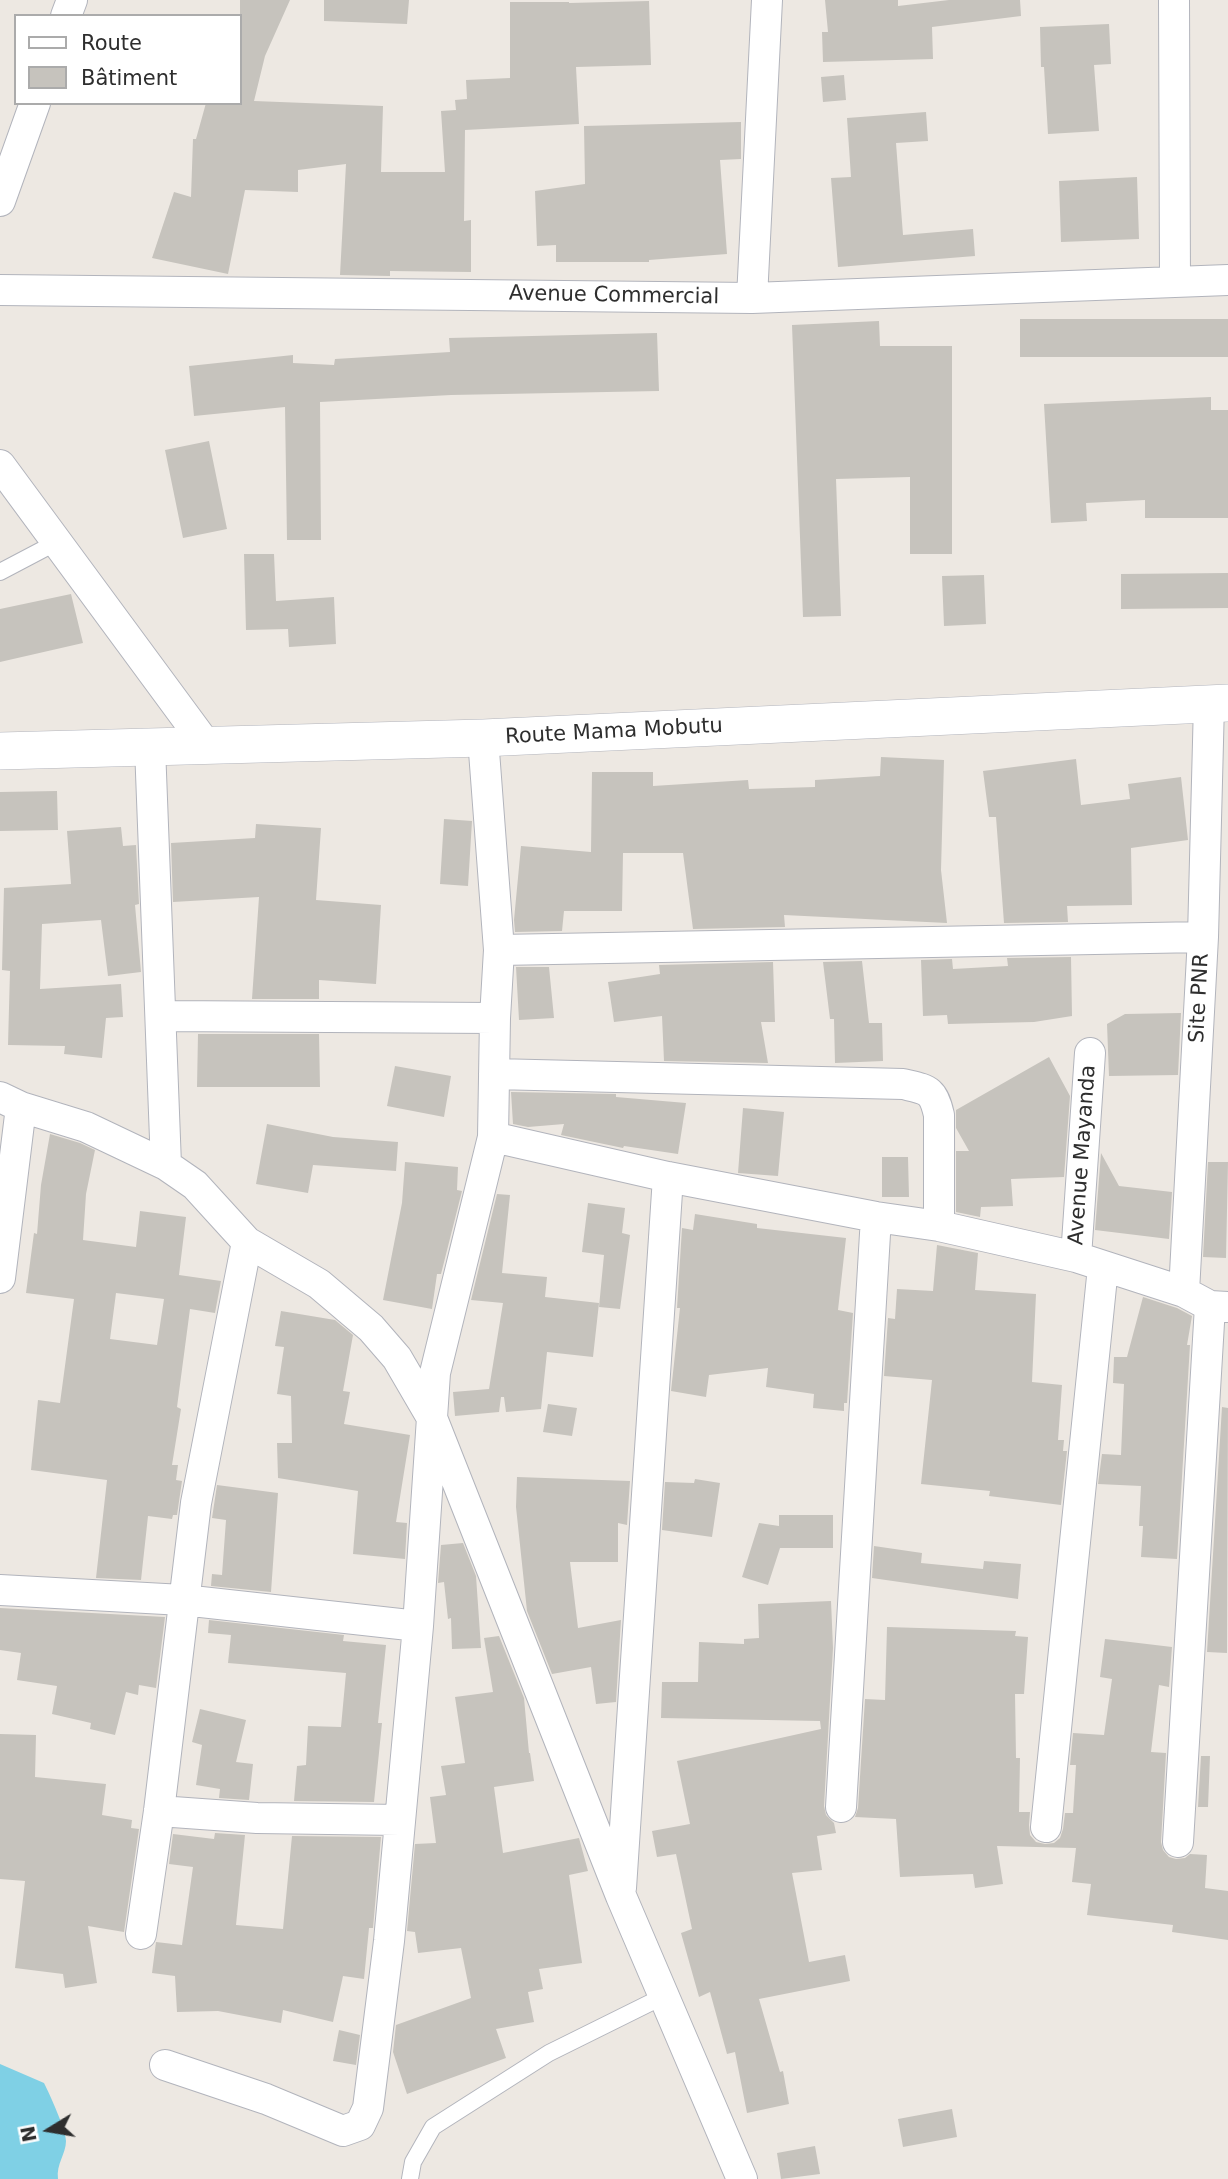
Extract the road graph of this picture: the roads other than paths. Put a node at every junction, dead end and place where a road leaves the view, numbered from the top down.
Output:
1 (767, 0) edge
2 (1174, 0) edge
3 (34, 105) edge
4 (0, 201) edge
5 (1228, 280) edge
6 (1175, 281) junction
7 (0, 290) edge
8 (752, 298) junction
9 (0, 465) edge
10 (57, 542) junction
11 (0, 572) edge
12 (1219, 703) edge
13 (483, 738) junction
14 (207, 746) junction
15 (150, 747) junction
16 (0, 751) edge
17 (1203, 937) junction
18 (499, 950) junction
19 (162, 1016) junction
20 (495, 1018) junction
21 (1090, 1054) dead end
22 (494, 1074) junction
23 (11, 1102) edge
24 (493, 1137) junction
25 (166, 1165) junction
26 (668, 1177) junction
27 (876, 1217) junction
28 (939, 1226) junction
29 (247, 1242) junction
30 (1090, 1262) junction
31 (0, 1278) edge
32 (1207, 1302) edge
33 (432, 1418) junction
34 (0, 1590) edge
35 (183, 1600) junction
36 (418, 1626) junction
37 (841, 1807) dead end
38 (159, 1811) junction
39 (400, 1820) junction
40 (1046, 1826) dead end
41 (1178, 1842) dead end
42 (621, 1896) junction
43 (141, 1934) dead end
44 (664, 1996) junction
45 (165, 2065) dead end
46 (410, 2179) edge
47 (742, 2179) edge

1 - 8 street
2 - 6 street
3 - 4 street
5 - 6 street, Avenue Commercial
6 - 8 street, Avenue Commercial
7 - 8 street, Avenue Commercial
9 - 10 street
10 - 11 lane
10 - 14 street
12 - 13 street, Route Mama Mobutu
12 - 17 street, Site PNR
13 - 14 street, Route Mama Mobutu
13 - 18 street
14 - 15 street, Route Mama Mobutu
15 - 16 street, Route Mama Mobutu
15 - 19 street
17 - 18 street
17 - 32 street, Site PNR
18 - 20 street
19 - 20 street
19 - 25 street
20 - 22 street
21 - 30 street, Avenue Mayanda
22 - 24 street
22 - 28 street
23 - 25 street
23 - 31 street
24 - 26 street
24 - 33 street
25 - 29 street
26 - 27 street
26 - 42 street
27 - 28 street
27 - 37 street
28 - 30 street
29 - 33 street
29 - 35 street
30 - 32 street
30 - 40 street, Avenue Mayanda
32 - 41 street, Site PNR
33 - 36 street
33 - 42 street
34 - 35 street
35 - 36 street
35 - 38 street
36 - 39 street
38 - 39 street
38 - 43 street
39 - 45 street
42 - 44 street
44 - 46 lane
44 - 47 street

